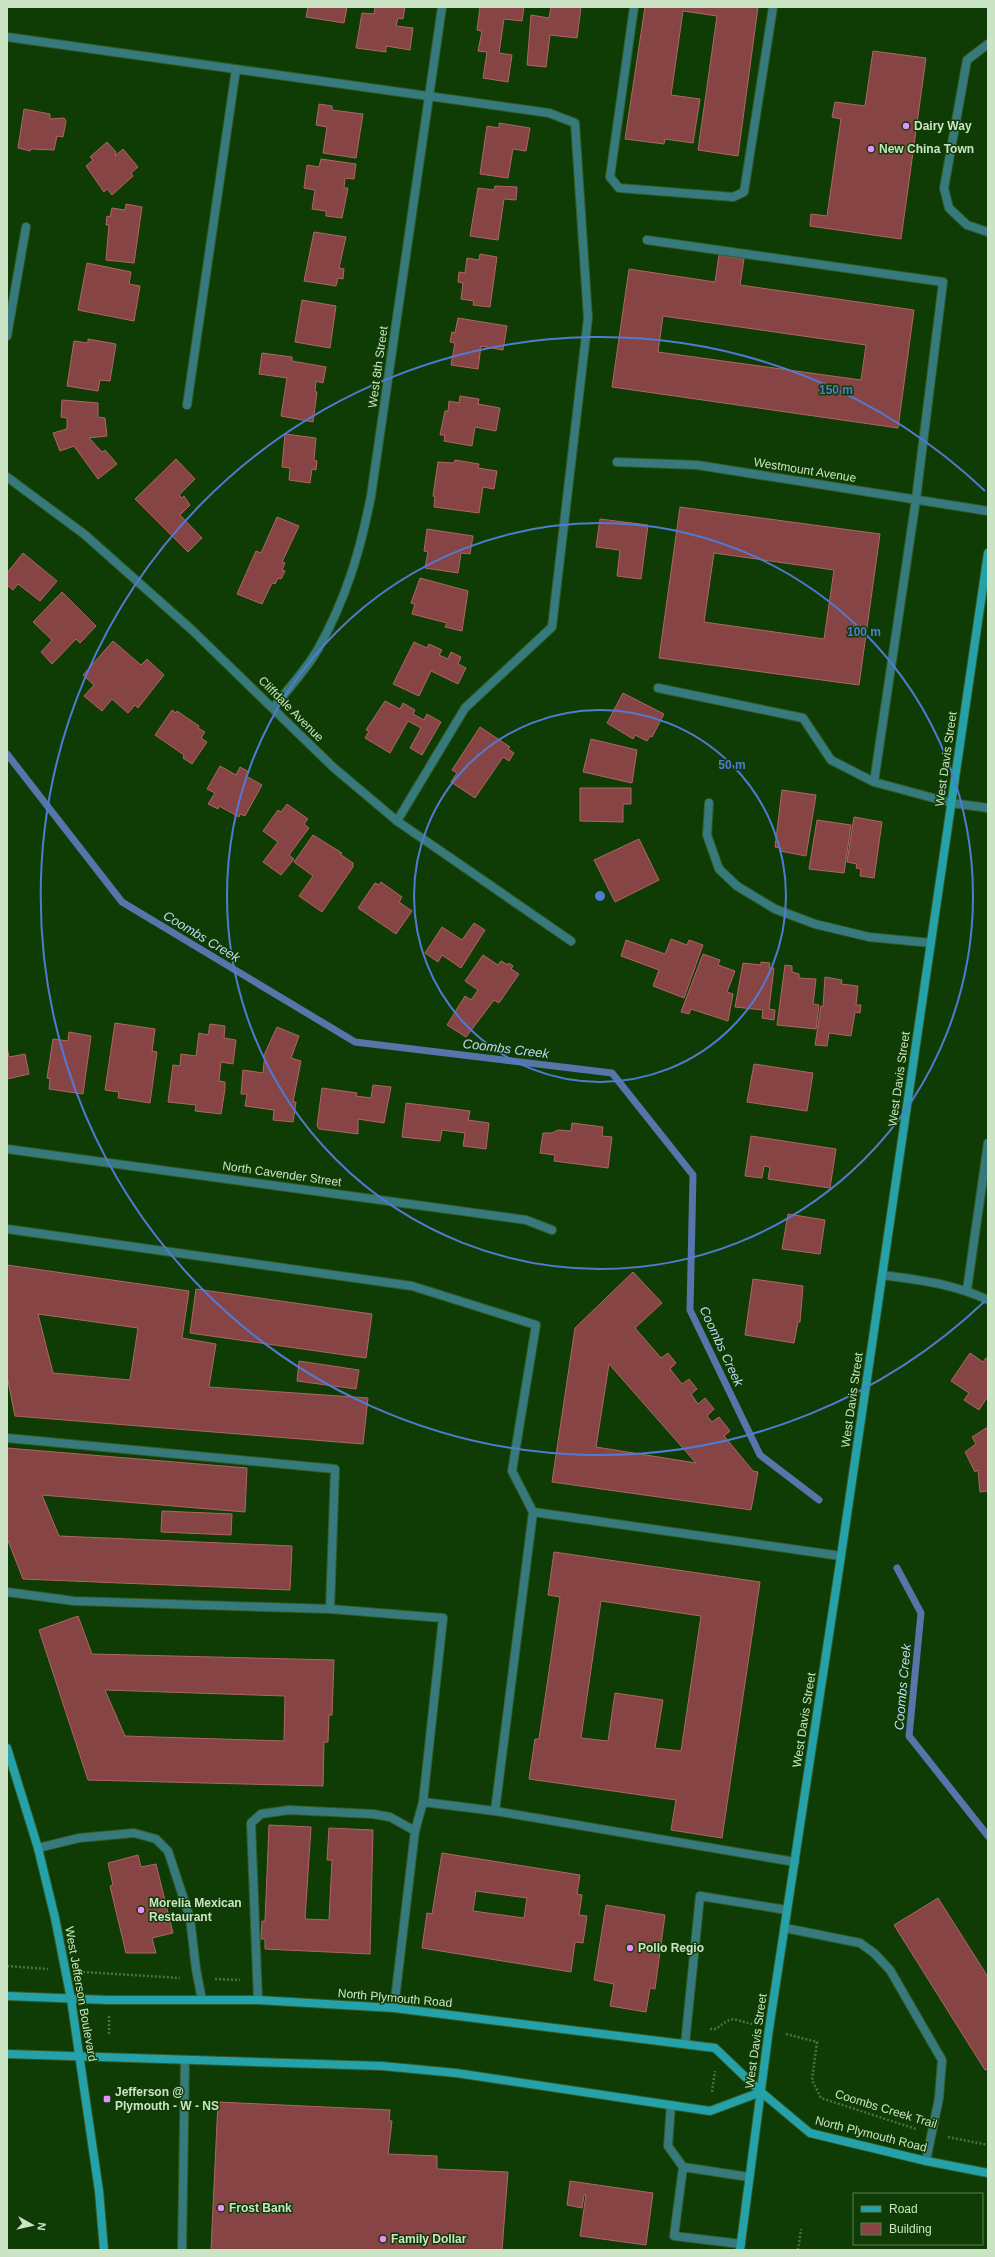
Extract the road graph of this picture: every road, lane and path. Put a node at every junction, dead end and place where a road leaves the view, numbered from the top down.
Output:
1 (442, 7) edge
2 (634, 7) edge
3 (773, 7) edge
4 (7, 36) edge
5 (988, 44) edge
6 (236, 69) junction
7 (429, 95) junction
8 (26, 227) dead end
9 (988, 232) edge
10 (647, 240) dead end
11 (7, 336) edge
12 (187, 405) dead end
13 (617, 462) dead end
14 (7, 477) edge
15 (916, 499) junction
16 (988, 511) edge
17 (988, 553) edge
18 (658, 688) dead end
19 (274, 708) junction
20 (874, 782) junction
21 (709, 803) dead end
22 (952, 803) junction
23 (988, 808) edge
24 (397, 821) junction
25 (571, 941) dead end
26 (931, 943) junction
27 (988, 1143) edge
28 (7, 1148) edge
29 (7, 1229) edge
30 (552, 1230) dead end
31 (883, 1275) junction
32 (967, 1290) junction
33 (988, 1300) edge
34 (7, 1438) edge
35 (533, 1512) junction
36 (841, 1556) junction
37 (7, 1592) edge
38 (330, 1609) junction
39 (7, 1748) edge
40 (423, 1802) junction
41 (495, 1811) junction
42 (415, 1830) junction
43 (38, 1848) junction
44 (795, 1862) junction
45 (788, 1910) junction
46 (785, 1928) junction
47 (7, 1966) edge
48 (22, 1967) dead end
49 (7, 1996) edge
50 (71, 1999) junction
51 (202, 2000) junction
52 (258, 2000) junction
53 (394, 2008) junction
54 (108, 2015) dead end
55 (109, 2034) dead end
56 (808, 2040) dead end
57 (685, 2044) junction
58 (7, 2054) edge
59 (80, 2055) junction
60 (185, 2060) junction
61 (715, 2065) dead end
62 (761, 2092) junction
63 (712, 2096) dead end
64 (671, 2105) junction
65 (932, 2133) junction
66 (988, 2145) edge
67 (926, 2161) junction
68 (683, 2167) junction
69 (988, 2173) edge
70 (749, 2177) junction
71 (801, 2229) dead end
72 (740, 2247) edge
73 (104, 2250) edge
74 (182, 2250) edge
75 (798, 2250) edge

1 - 7 street, West 8th Street
2 - 3 street
4 - 6 street
5 - 9 street
6 - 7 street
6 - 12 street
7 - 19 street, West 8th Street
7 - 24 street
8 - 11 street
10 - 15 street
13 - 15 street, Westmount Avenue
14 - 19 street, Cliffdale Avenue
15 - 16 street, Westmount Avenue
15 - 20 street
17 - 22 main road, West Davis Street
18 - 20 street
19 - 24 street, Cliffdale Avenue
20 - 22 street
21 - 26 street
22 - 23 street
22 - 26 main road, West Davis Street
24 - 25 street, Cliffdale Avenue
26 - 31 main road, West Davis Street
27 - 32 street
28 - 30 street, North Cavender Street
29 - 35 street
31 - 32 street
31 - 36 main road, West Davis Street
32 - 33 street
34 - 38 street
35 - 36 street
35 - 41 street
36 - 44 main road, West Davis Street
37 - 38 street
38 - 40 street
39 - 43 main road, West Jefferson Boulevard
40 - 41 street
40 - 42 street
41 - 44 street
42 - 52 street
42 - 53 street
43 - 50 main road, West Jefferson Boulevard
43 - 51 street
44 - 45 main road, West Davis Street
45 - 46 main road, West Davis Street
45 - 57 street
46 - 62 main road, West Davis Street
46 - 65 street
47 - 48 path
49 - 50 main road, North Plymouth Road
50 - 51 main road, North Plymouth Road
50 - 59 main road, West Jefferson Boulevard
51 - 52 main road, North Plymouth Road
52 - 53 main road, North Plymouth Road
53 - 57 main road, North Plymouth Road
54 - 55 path
56 - 65 path, Coombs Creek Trail
57 - 62 main road, North Plymouth Road
58 - 59 main road
59 - 60 main road
59 - 73 main road, West Jefferson Boulevard
60 - 64 main road
60 - 74 street
61 - 63 path
62 - 64 main road
62 - 67 main road, North Plymouth Road
62 - 70 main road, West Davis Street
64 - 68 street
65 - 66 path, Coombs Creek Trail
65 - 67 street
67 - 69 main road, North Plymouth Road
68 - 70 street
68 - 72 street
70 - 72 main road, West Davis Street
71 - 75 path

